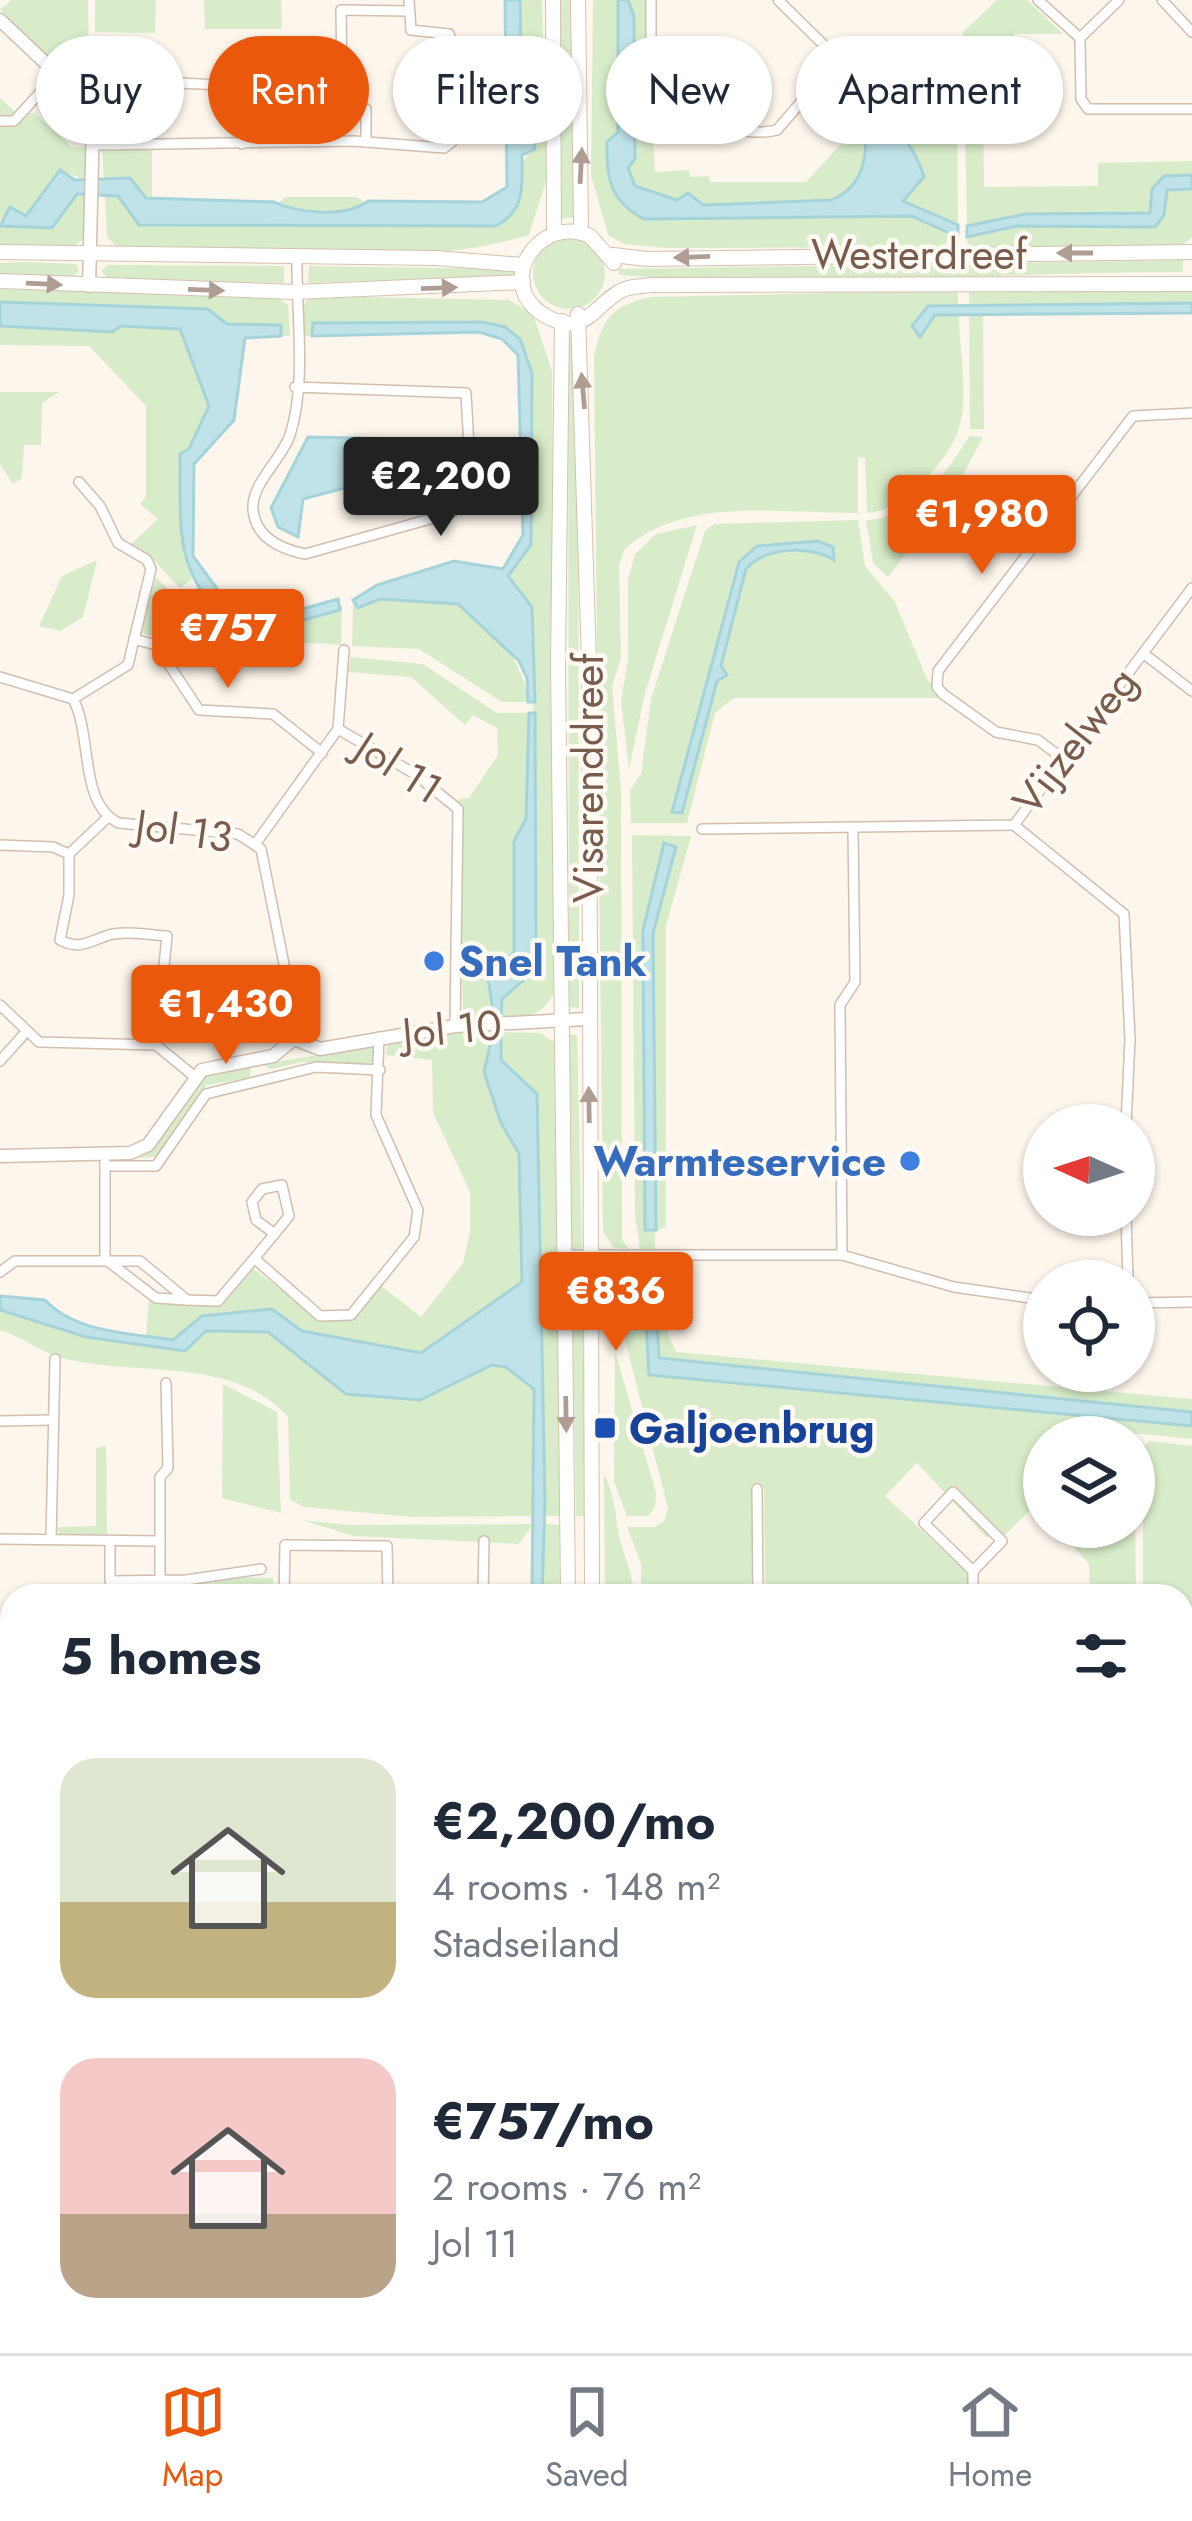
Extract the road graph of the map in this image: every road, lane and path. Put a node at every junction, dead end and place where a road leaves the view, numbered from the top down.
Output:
1 (553, 0) edge
2 (578, 0) edge
3 (651, 0) edge
4 (778, 0) edge
5 (1038, 0) edge
6 (1119, 0) edge
7 (1162, 0) edge
8 (409, 5) edge
9 (0, 20) edge
10 (1192, 32) edge
11 (341, 36) edge
12 (651, 36) edge
13 (815, 36) edge
14 (1079, 38) junction
15 (36, 54) edge
16 (208, 84) edge
17 (36, 97) edge
18 (796, 108) edge
19 (1192, 109) edge
20 (0, 121) edge
21 (772, 130) edge
22 (369, 142) edge
23 (242, 144) edge
24 (97, 145) joint
25 (115, 145) junction
26 (581, 224) junction
27 (554, 229) junction
28 (0, 252) edge
29 (1192, 252) edge
30 (90, 254) junction
31 (297, 258) junction
32 (521, 259) junction
33 (614, 259) junction
34 (0, 281) edge
35 (1192, 284) edge
36 (89, 286) junction
37 (524, 287) junction
38 (616, 288) junction
39 (296, 292) junction
40 (572, 319) junction
41 (296, 387) junction
42 (1192, 413) edge
43 (79, 482) dead end
44 (1192, 588) edge
45 (134, 639) junction
46 (344, 650) dead end
47 (1143, 653) junction
48 (0, 677) edge
49 (1192, 691) edge
50 (73, 699) junction
51 (338, 729) junction
52 (322, 752) junction
53 (1062, 758) junction
54 (107, 818) junction
55 (1014, 825) junction
56 (701, 829) dead end
57 (853, 830) junction
58 (256, 843) junction
59 (0, 845) edge
60 (68, 854) junction
61 (0, 1005) edge
62 (587, 1019) junction
63 (561, 1020) junction
64 (455, 1026) junction
65 (26, 1032) junction
66 (379, 1036) junction
67 (294, 1039) junction
68 (156, 1045) junction
69 (0, 1061) edge
70 (256, 1061) junction
71 (380, 1070) junction
72 (195, 1077) junction
73 (263, 1078) junction
74 (1127, 1104) edge
75 (0, 1156) edge
76 (105, 1161) junction
77 (407, 1185) junction
78 (398, 1197) dead end
79 (275, 1234) junction
80 (395, 1239) dead end
81 (404, 1251) junction
82 (591, 1254) junction
83 (565, 1255) junction
84 (842, 1255) junction
85 (105, 1259) junction
86 (255, 1259) junction
87 (0, 1272) edge
88 (1023, 1297) edge
89 (187, 1300) junction
90 (1192, 1302) edge
91 (1155, 1303) edge
92 (56, 1358) dead end
93 (166, 1383) dead end
94 (0, 1420) edge
95 (52, 1420) junction
96 (757, 1489) dead end
97 (0, 1539) edge
98 (51, 1539) junction
99 (160, 1541) junction
100 (484, 1541) dead end
101 (110, 1547) dead end
102 (261, 1570) dead end
103 (973, 1571) junction
104 (160, 1580) junction
105 (186, 1580) junction
106 (186, 1584) edge
107 (284, 1584) edge
108 (388, 1584) edge
109 (483, 1584) edge
110 (568, 1584) edge
111 (592, 1584) edge
112 (758, 1584) edge
113 (973, 1584) edge

1 - 27 main road
26 -> 2 main road
3 - 12 street
4 - 13 street
5 - 14 street
6 - 14 street
7 - 10 street
8 - 11 street
8 - 22 street
9 - 15 street
14 - 19 street
16 - 25 street
17 - 20 street
18 - 21 street
23 - 25 street
24 - 25 street
24 - 30 street
26 - 27 main road
26 - 33 main road
27 - 32 main road
27 - 33 main road
28 - 30 main road
29 -> 33 main road, Westerdreef
30 - 31 main road
30 - 36 street
31 - 32 main road
31 - 39 street
32 - 37 main road
33 - 38 main road
34 -> 36 main road
35 - 38 main road, Westerdreef
36 -> 39 main road
39 -> 37 main road
37 - 40 main road
38 - 40 main road
39 - 41 street
62 -> 40 main road, Visarenddreef
40 - 63 main road, Visarenddreef
41 - 41 street
42 - 53 street
43 - 45 street
44 - 47 street, Vijzelweg
45 - 50 street
45 - 52 street, Jol 11
46 - 51 street, Jol 11
47 - 49 street
47 - 53 street, Vijzelweg
48 - 50 street
50 - 54 street, Jol 13
51 - 52 street, Jol 11
51 - 64 street, Jol 11
52 - 58 street, Jol 11
53 - 55 street, Vijzelweg
54 - 58 street, Jol 13
54 - 60 street
55 - 57 street, Vijzelweg
55 - 74 street
56 - 57 street, Vijzelweg
57 - 84 street
58 - 67 street, Jol 13
59 - 60 street
60 - 68 street
61 - 65 street
62 - 63 street, Jol 10
82 -> 62 main road, Visarenddreef
63 - 64 street, Jol 10
63 - 83 main road, Visarenddreef
64 - 66 street, Jol 10
65 - 68 street
65 - 69 street
66 - 67 street, Jol 10
66 - 71 street
67 - 70 street
68 - 72 street
70 - 72 street
70 - 73 street
71 - 73 street, Jol 10
71 - 77 street
72 - 76 street, Jol 10
73 - 76 street, Jol 10
75 - 76 street, Jol 10
76 - 85 street
77 - 78 street
77 - 81 street
79 - 79 street
79 - 86 street
80 - 81 street
81 - 86 street
82 - 83 street
82 - 84 street
82 - 111 main road, Visarenddreef
83 -> 110 main road, Visarenddreef
84 - 88 street
85 - 87 street
85 - 89 street
85 - 89 street
86 - 89 street
90 - 91 street
92 - 95 street
93 - 99 street
94 - 95 street
95 - 98 street
96 - 112 street
97 - 98 street
98 - 99 street
99 - 104 street
100 - 109 street
101 - 104 street
102 - 105 street
103 - 103 street
103 - 113 street
104 - 105 street
105 - 106 street
107 - 108 street

